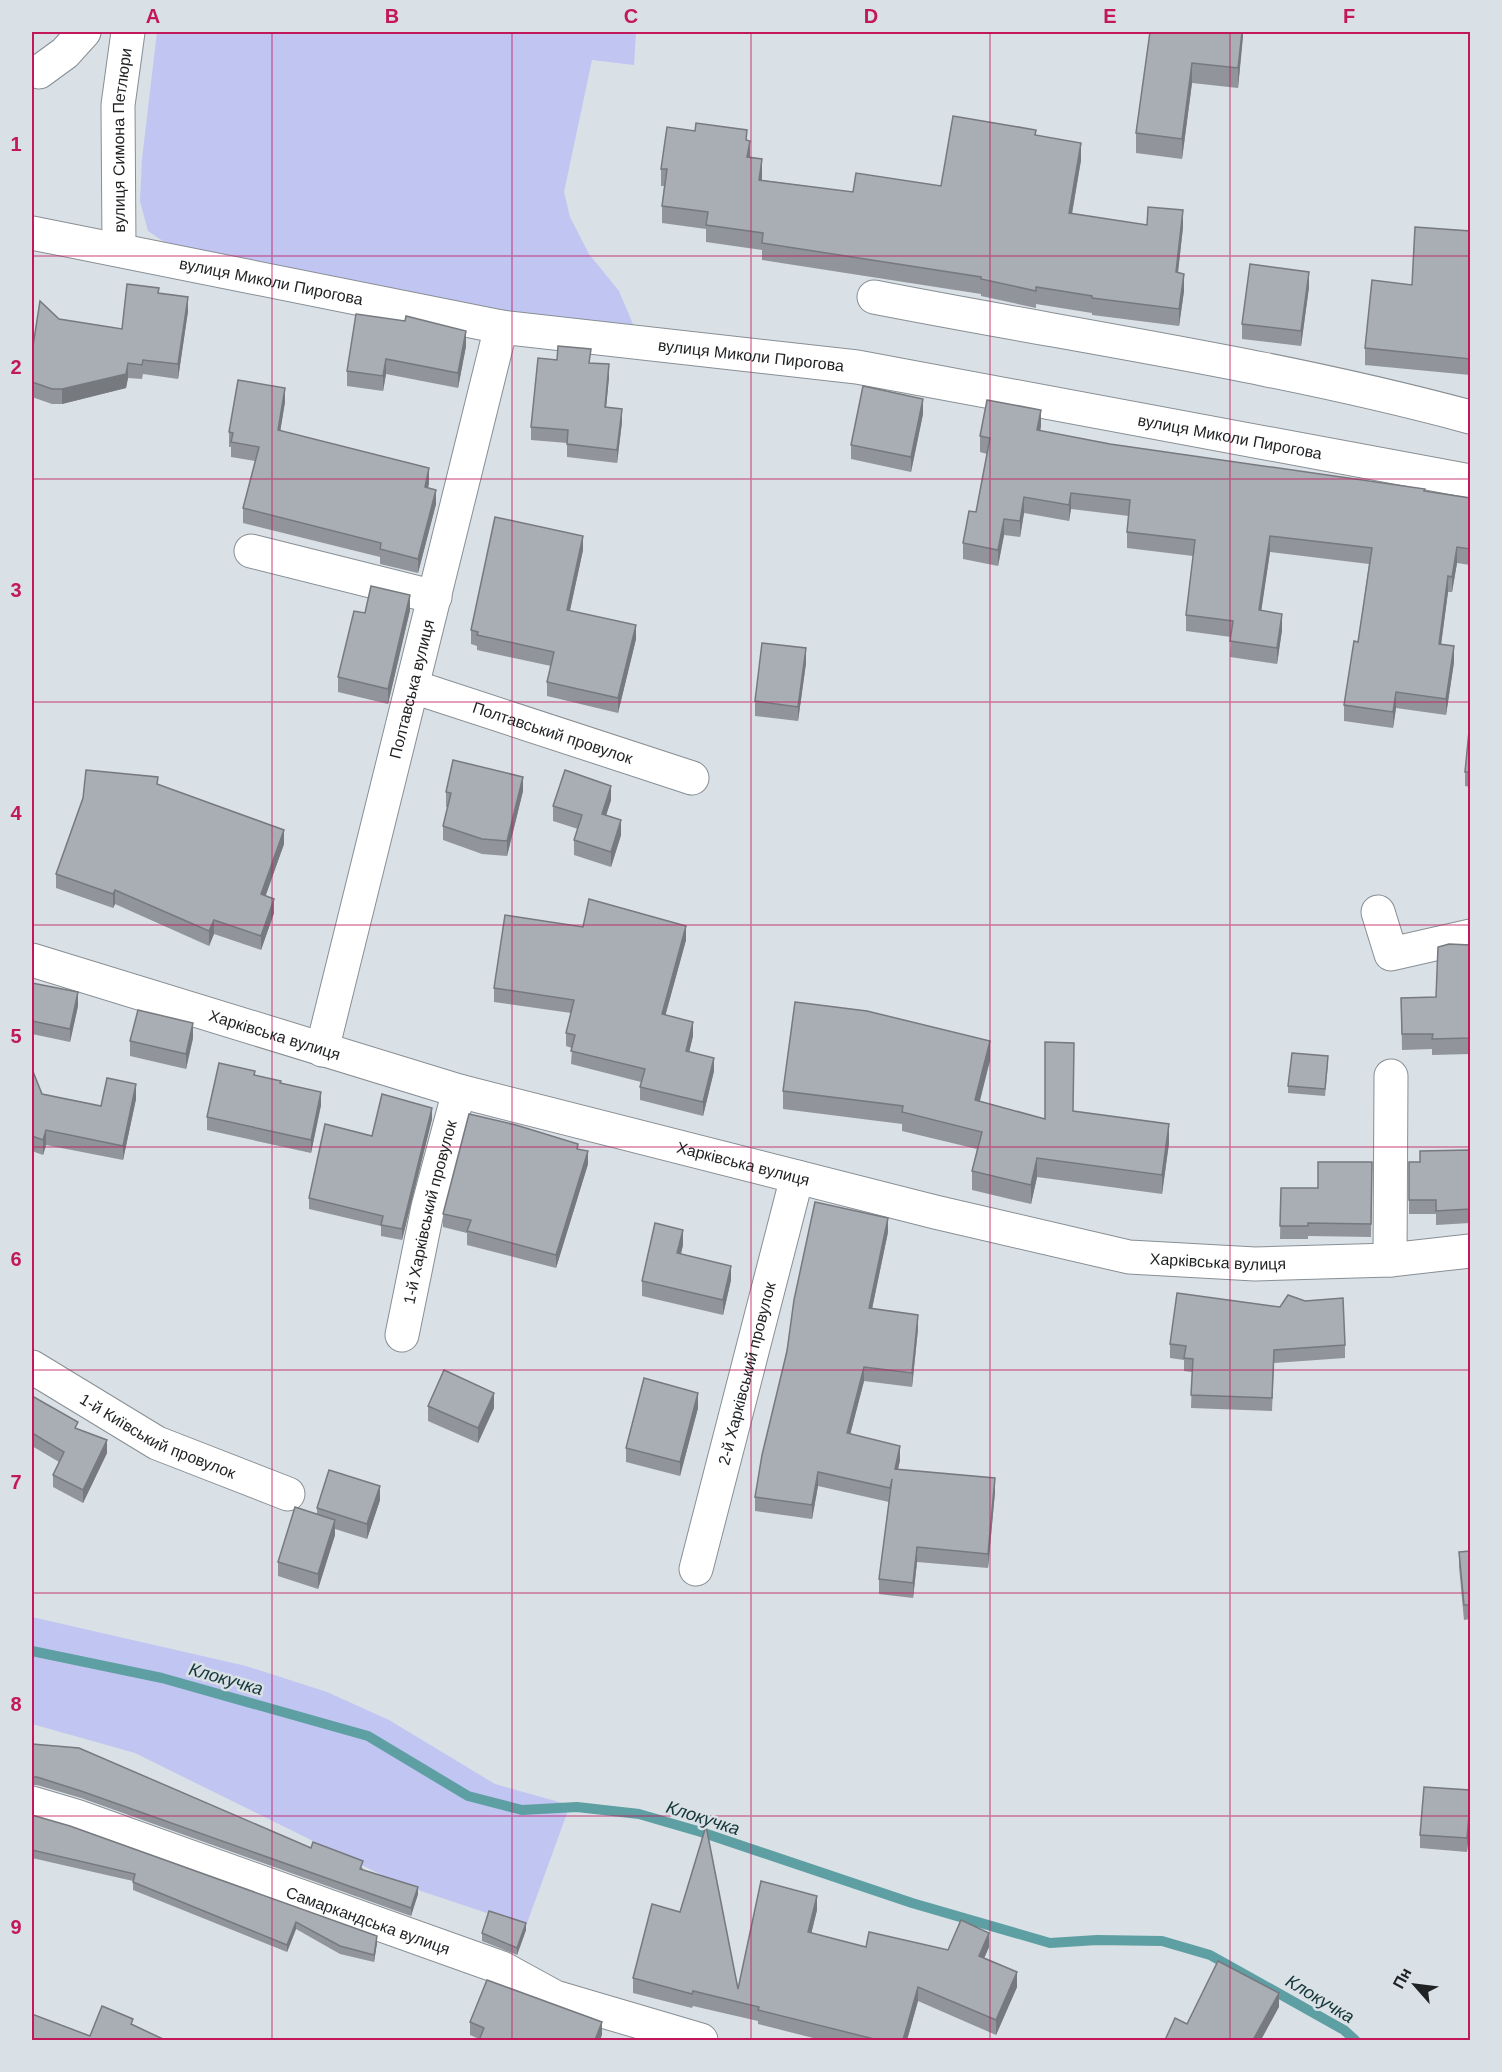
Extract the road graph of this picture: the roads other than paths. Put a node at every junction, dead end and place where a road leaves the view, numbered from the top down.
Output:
1 (84, 32) edge
2 (128, 32) edge
3 (39, 72) dead end
4 (32, 233) edge
5 (119, 248) junction
6 (874, 297) dead end
7 (501, 327) junction
8 (1470, 417) edge
9 (1470, 481) edge
10 (251, 551) dead end
11 (435, 597) junction
12 (414, 687) junction
13 (692, 777) dead end
14 (1378, 912) dead end
15 (1470, 936) edge
16 (32, 960) edge
17 (322, 1050) junction
18 (1390, 1076) dead end
19 (459, 1091) junction
20 (797, 1177) junction
21 (1470, 1251) edge
22 (1390, 1260) junction
23 (402, 1335) dead end
24 (32, 1367) edge
25 (288, 1494) dead end
26 (696, 1569) dead end
27 (32, 1803) edge
28 (701, 2040) edge

1 - 3 street
2 - 5 street, вулиця Симона Петлюри
4 - 5 street, вулиця Миколи Пирогова
5 - 7 street, вулиця Миколи Пирогова
6 - 8 street
7 - 9 street, вулиця Миколи Пирогова
7 - 11 street, Полтавська вулиця
10 - 11 street
11 - 12 street, Полтавська вулиця
12 - 13 street, Полтавський провулок
12 - 17 street, Полтавська вулиця
14 - 15 street
16 - 17 street, Харківська вулиця
17 - 19 street, Харківська вулиця
18 - 22 street
19 - 20 street, Харківська вулиця
19 - 23 street, 1-й Харківський провулок
20 - 22 street, Харківська вулиця
20 - 26 street, 2-й Харківський провулок
21 - 22 street, Харківська вулиця
24 - 25 street, 1-й Київський провулок
27 - 28 street, Самаркандська вулиця

